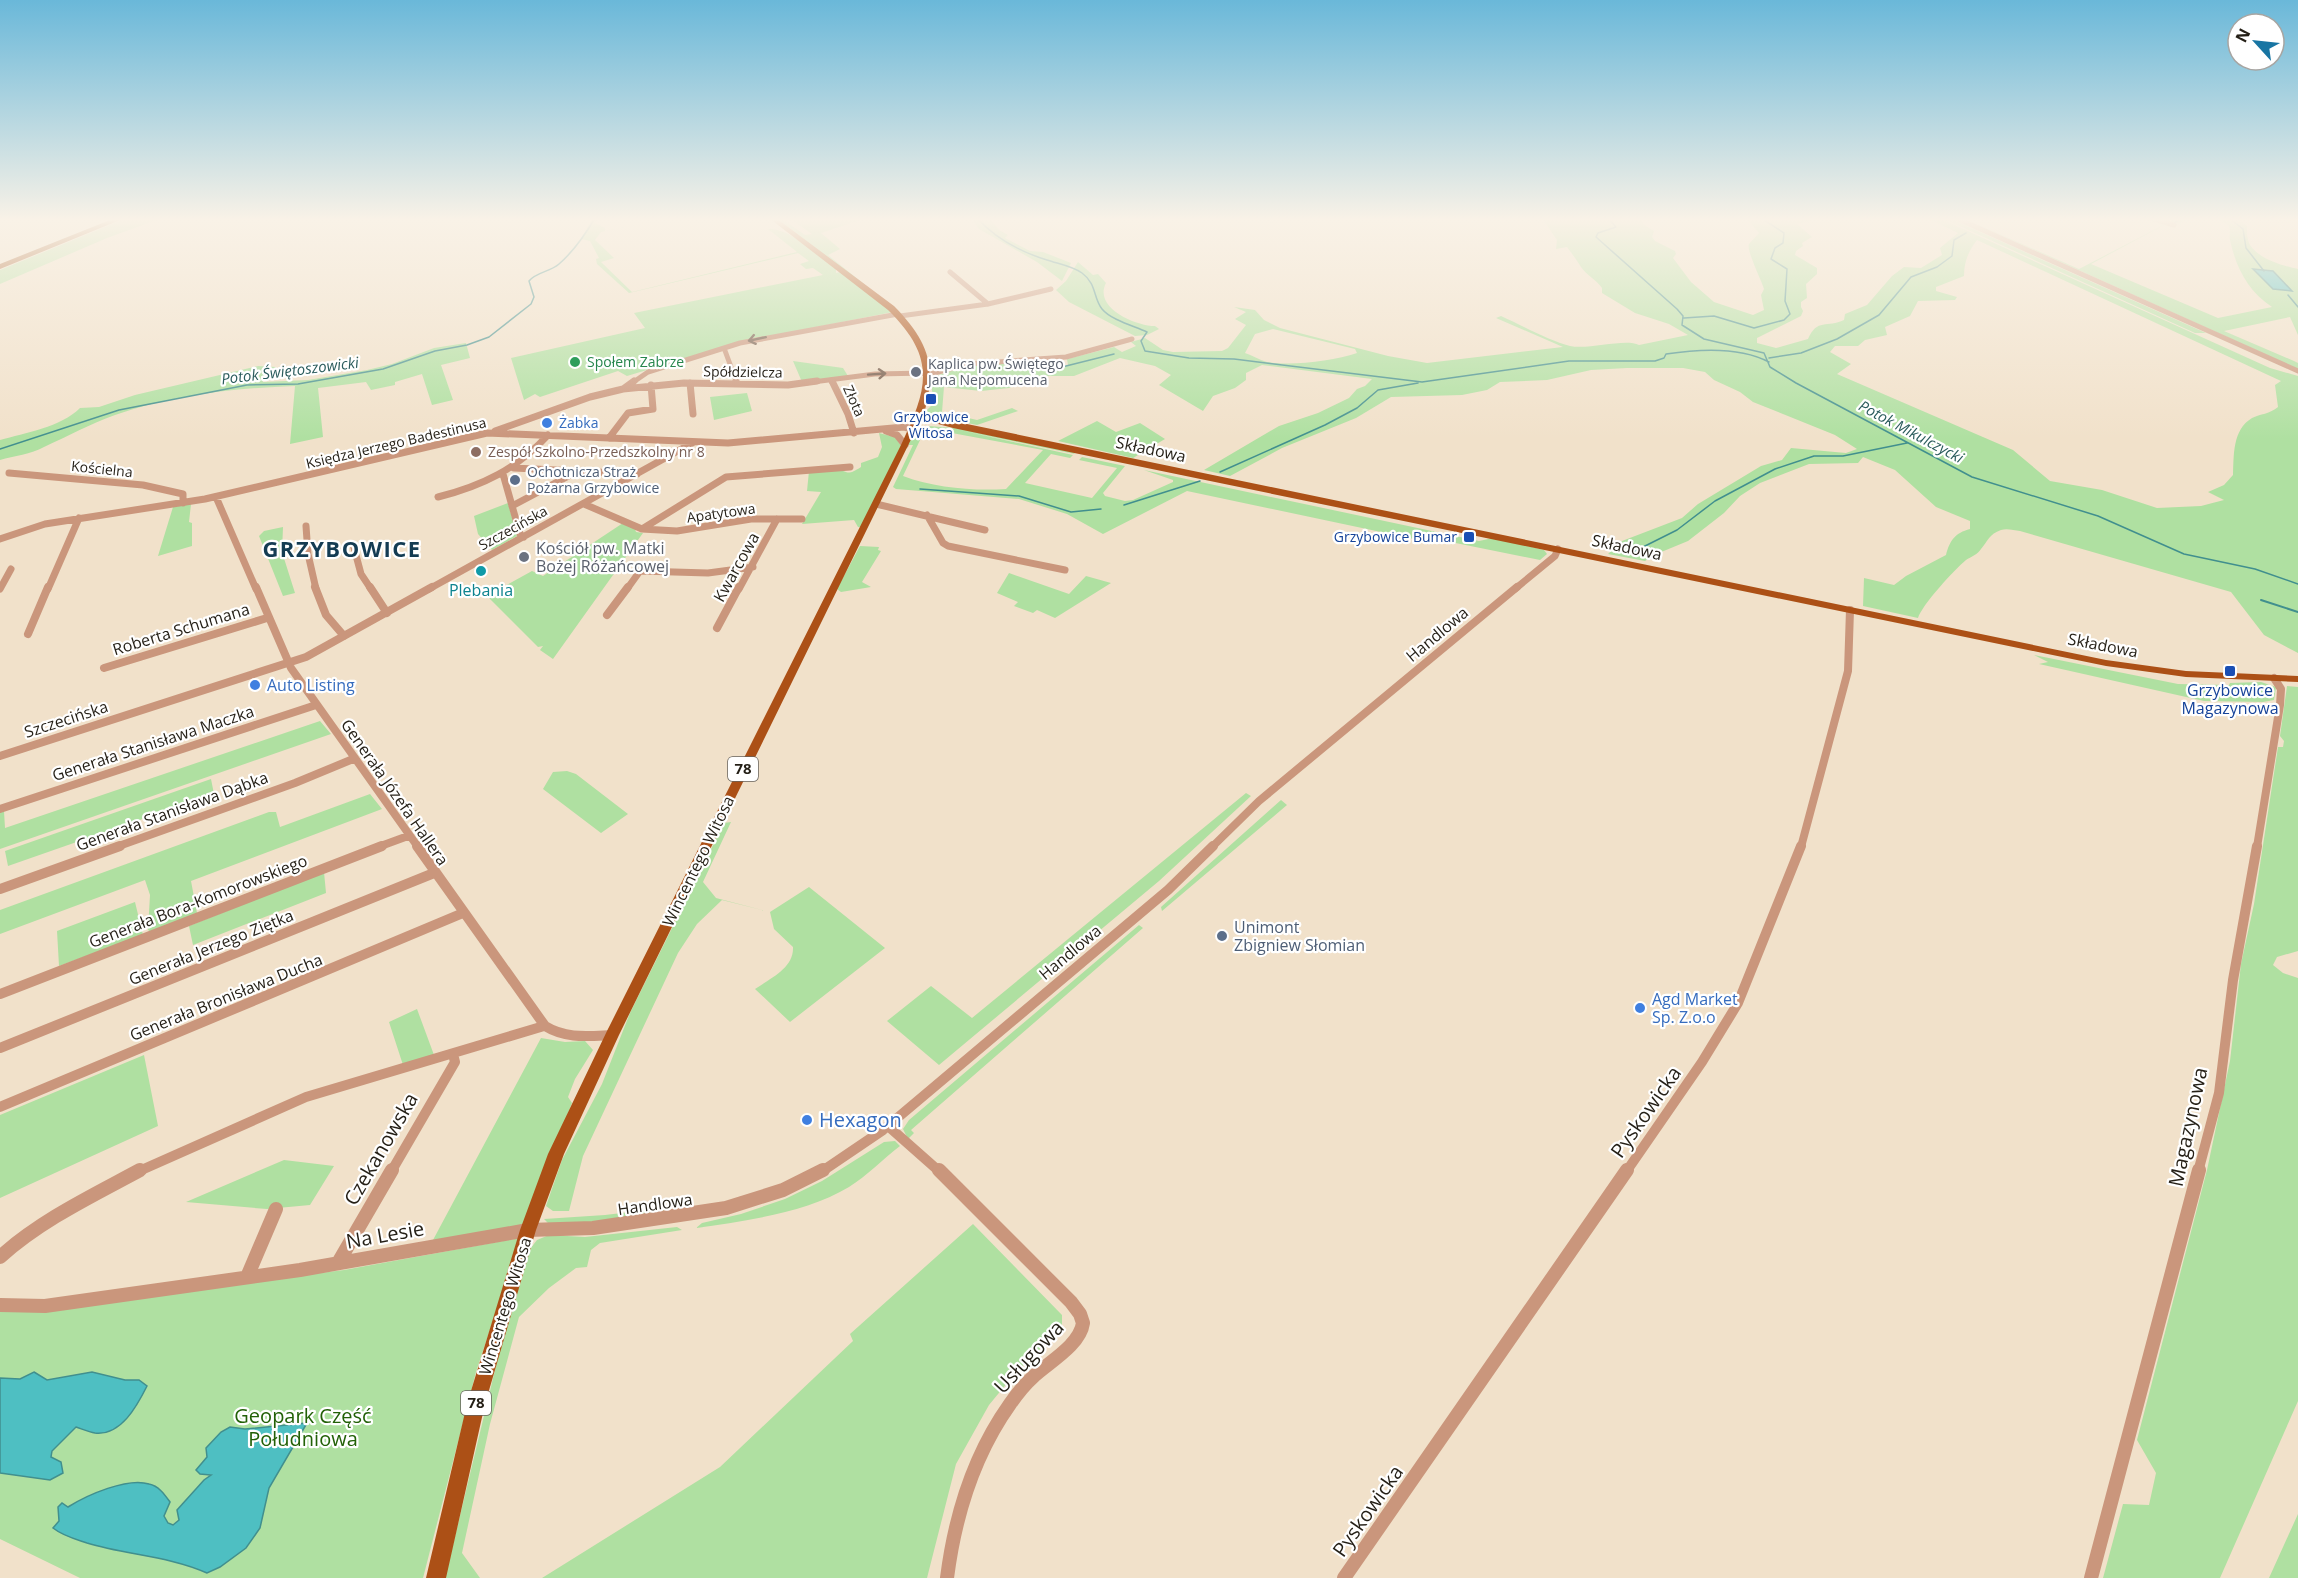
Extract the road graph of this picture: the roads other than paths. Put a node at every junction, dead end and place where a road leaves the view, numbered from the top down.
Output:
1 (868, 292) edge
2 (973, 292) edge
3 (1040, 292) edge
4 (2121, 292) edge
5 (988, 304) junction
6 (899, 315) junction
7 (1132, 339) dead end
8 (724, 348) junction
9 (2298, 371) edge
10 (927, 374) junction
11 (831, 380) junction
12 (690, 383) junction
13 (738, 384) junction
14 (651, 385) junction
15 (623, 388) junction
16 (921, 411) junction
17 (693, 414) dead end
18 (937, 423) junction
19 (913, 428) junction
20 (898, 431) junction
21 (493, 432) junction
22 (854, 433) junction
23 (548, 435) junction
24 (609, 438) junction
25 (694, 442) junction
26 (905, 445) junction
27 (850, 467) dead end
28 (514, 468) junction
29 (578, 471) junction
30 (9, 473) dead end
31 (503, 474) junction
32 (640, 474) junction
33 (216, 497) junction
34 (438, 497) dead end
35 (183, 503) junction
36 (584, 504) junction
37 (876, 504) junction
38 (512, 506) junction
39 (927, 515) junction
40 (79, 518) junction
41 (777, 519) junction
42 (802, 519) dead end
43 (306, 526) dead end
44 (642, 529) junction
45 (985, 530) dead end
46 (524, 537) junction
47 (0, 539) edge
48 (353, 544) dead end
49 (1558, 549) junction
50 (753, 567) junction
51 (11, 569) dead end
52 (1065, 570) dead end
53 (0, 589) edge
54 (1850, 610) junction
55 (387, 613) junction
56 (607, 615) dead end
57 (267, 618) junction
58 (717, 628) dead end
59 (28, 634) dead end
60 (344, 636) junction
61 (288, 664) junction
62 (104, 668) dead end
63 (2274, 678) junction
64 (2298, 679) edge
65 (316, 705) junction
66 (0, 756) edge
67 (353, 759) junction
68 (0, 809) edge
69 (408, 836) junction
70 (434, 873) junction
71 (0, 889) edge
72 (463, 913) junction
73 (0, 994) edge
74 (544, 1026) junction
75 (612, 1035) junction
76 (0, 1048) edge
77 (453, 1054) junction
78 (0, 1107) edge
79 (888, 1126) junction
80 (276, 1209) dead end
81 (528, 1230) junction
82 (0, 1257) edge
83 (338, 1263) junction
84 (247, 1277) junction
85 (0, 1305) edge
86 (435, 1578) edge
87 (947, 1578) edge
88 (1344, 1578) edge
89 (2091, 1578) edge

1 - 6 main road, Wincentego Witosa / 78
2 - 5 street
3 - 5 street
4 - 9 street
5 - 6 street
6 -> 8 street
6 - 10 main road, Wincentego Witosa / 78
7 - 10 street, Spółdzielcza
8 - 13 street
8 - 15 street
11 -> 10 street, Spółdzielcza
10 - 16 main road, Wincentego Witosa / 78
11 - 13 street, Spółdzielcza
11 - 22 street, Złota
12 - 13 street, Spółdzielcza
12 - 14 street, Spółdzielcza
12 - 17 street
14 - 15 street, Spółdzielcza
14 - 24 street
15 - 21 street, Spółdzielcza
16 - 18 main road
16 - 19 main road, Wincentego Witosa / 78
18 - 19 main road, Składowa
18 - 19 main road, Składowa
18 - 49 main road, Składowa
19 - 20 street, Księdza Jerzego Badestinusa
19 - 20 street
19 - 26 main road, Wincentego Witosa / 78
20 - 22 street, Księdza Jerzego Badestinusa
20 - 26 street
21 - 23 street, Księdza Jerzego Badestinusa
21 - 33 street, Księdza Jerzego Badestinusa
22 - 25 street, Księdza Jerzego Badestinusa
23 - 24 street, Księdza Jerzego Badestinusa
23 - 28 street
24 - 25 street, Księdza Jerzego Badestinusa
25 - 32 street, Szczecińska
26 - 37 main road, Wincentego Witosa / 78
27 - 44 street
28 - 29 street
28 - 31 street
29 - 32 street
29 - 38 street
30 - 35 street, Kościelna
31 - 34 street
31 - 38 street
32 - 36 street, Szczecińska
33 - 35 street, Księdza Jerzego Badestinusa
33 - 57 street, Generała Józefa Hallera
35 - 40 street, Księdza Jerzego Badestinusa
36 - 44 street
36 - 46 street, Szczecińska
37 - 39 street
37 - 75 main road, Wincentego Witosa / 78
38 - 46 street
39 - 45 street
39 - 52 street
40 - 47 street, Księdza Jerzego Badestinusa
40 - 59 street
41 - 42 street, Apatytowa
41 - 44 street, Apatytowa
41 - 50 street, Kwarcowa
43 - 60 street
46 - 55 street, Szczecińska
48 - 55 street
49 - 54 main road, Składowa
49 - 79 street, Handlowa
50 - 56 street
50 - 58 street, Kwarcowa
51 - 53 street
54 - 63 main road, Składowa
54 - 88 street, Pyskowicka
55 - 60 street, Szczecińska
57 - 61 street, Generała Józefa Hallera
57 - 62 street, Roberta Schumana
60 - 61 street, Szczecińska
61 - 65 street, Generała Józefa Hallera
61 - 66 street, Szczecińska
63 - 64 main road, Składowa
63 - 89 street, Magazynowa
65 - 67 street, Generała Józefa Hallera
65 - 68 street, Generała Stanisława Maczka
67 - 69 street, Generała Józefa Hallera
67 - 71 street, Generała Stanisława Dąbka
69 - 70 street, Generała Józefa Hallera
69 - 73 street, Generała Bora-Komorowskiego
70 - 72 street, Generała Józefa Hallera
70 - 76 street, Generała Jerzego Ziętka
72 - 74 street, Generała Józefa Hallera
72 - 78 street, Generała Bronisława Ducha
74 - 75 street
74 - 77 street
75 - 81 main road, Wincentego Witosa / 78
77 - 82 street
77 - 83 street, Czekanowska
79 - 81 street, Handlowa
79 - 87 street, Usługowa
80 - 84 street
81 - 83 street, Na Lesie
81 - 86 main road, Wincentego Witosa / 78
83 - 84 street, Na Lesie
84 - 85 street, Na Lesie

